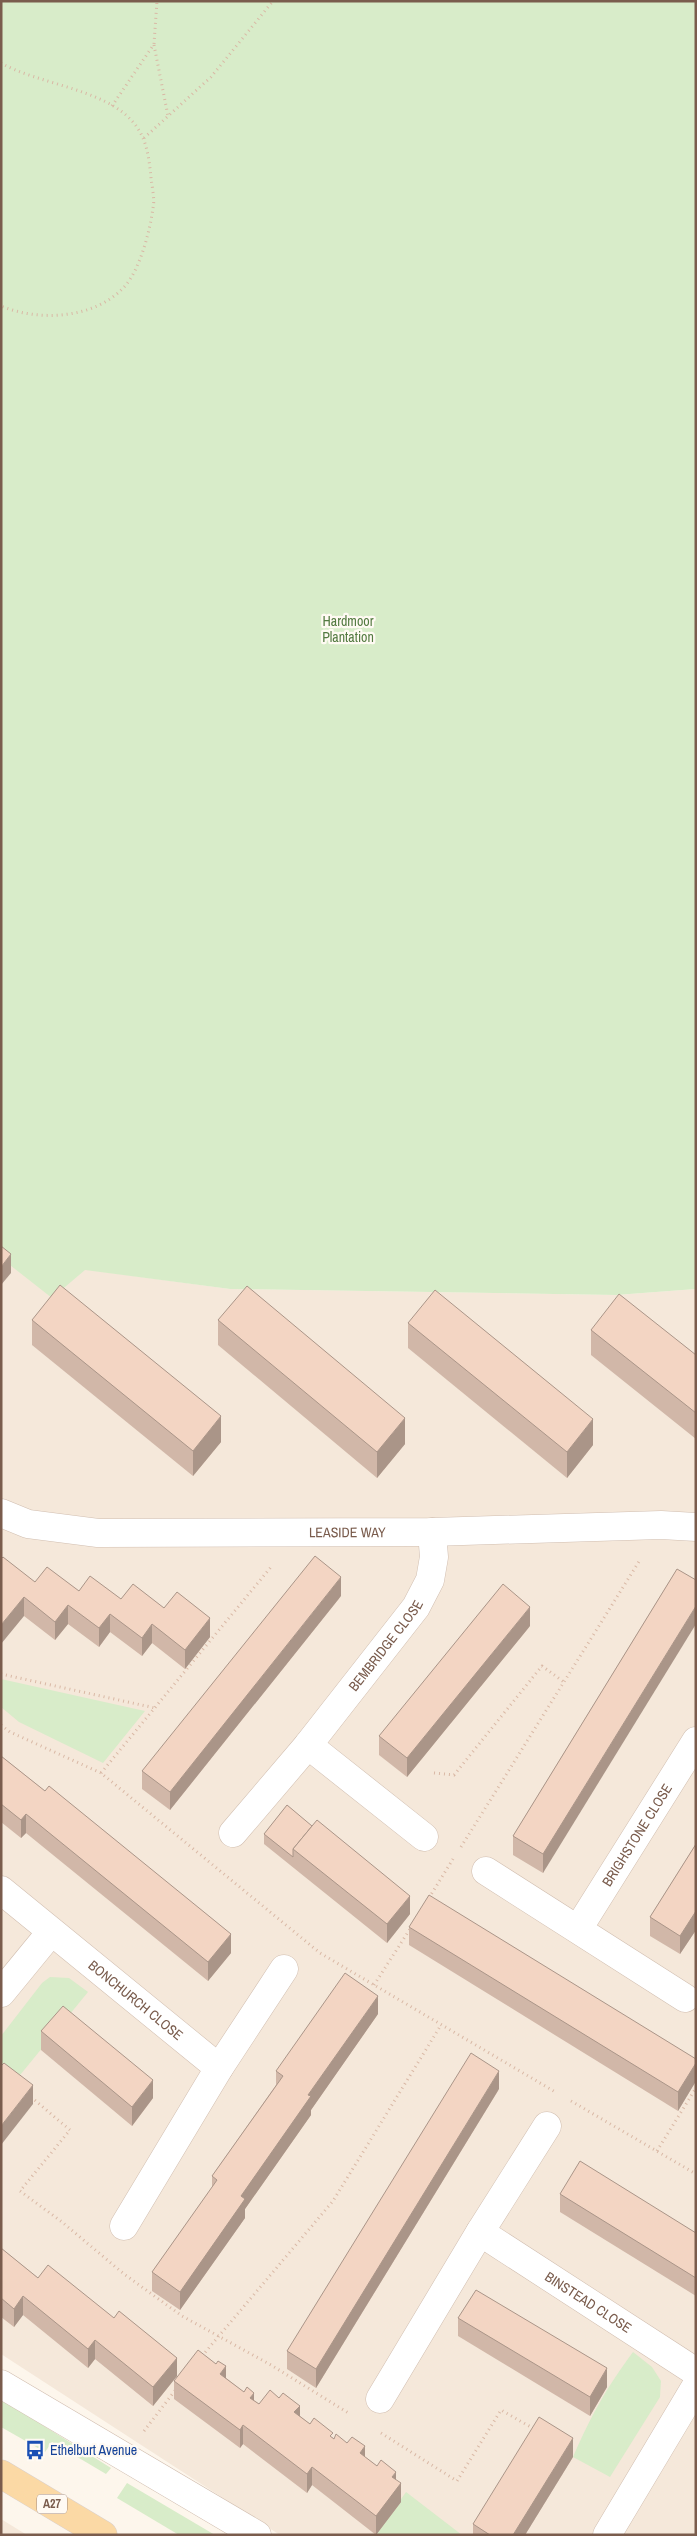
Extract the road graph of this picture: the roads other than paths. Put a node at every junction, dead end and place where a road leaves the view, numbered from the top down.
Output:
1 (1, 1513) edge
2 (696, 1527) edge
3 (432, 1532) junction
4 (696, 1741) edge
5 (308, 1745) junction
6 (233, 1833) dead end
7 (424, 1837) dead end
8 (486, 1871) dead end
9 (1, 1890) edge
10 (578, 1930) junction
11 (52, 1932) junction
12 (284, 1970) dead end
13 (1, 1993) edge
14 (685, 1998) dead end
15 (219, 2068) junction
16 (547, 2126) dead end
17 (124, 2226) dead end
18 (480, 2232) junction
19 (696, 2372) edge
20 (1, 2384) edge
21 (696, 2386) edge
22 (380, 2399) dead end
23 (1, 2474) edge
24 (104, 2535) edge
25 (257, 2535) edge
26 (607, 2535) edge

1 - 3 street, LEASIDE WAY
2 - 3 street, LEASIDE WAY
3 - 5 street, BEMBRIDGE CLOSE
4 - 10 street, BRIGHSTONE CLOSE
5 - 6 street, BEMBRIDGE CLOSE
5 - 7 street
8 - 10 street
9 - 11 street, BONCHURCH CLOSE
10 - 14 street
11 - 13 street
11 - 15 street, BONCHURCH CLOSE
12 - 15 street
15 - 17 street
16 - 18 street
18 - 19 street, BINSTEAD CLOSE
18 - 22 street
20 - 25 street
21 - 26 street
23 - 24 main road, A27

